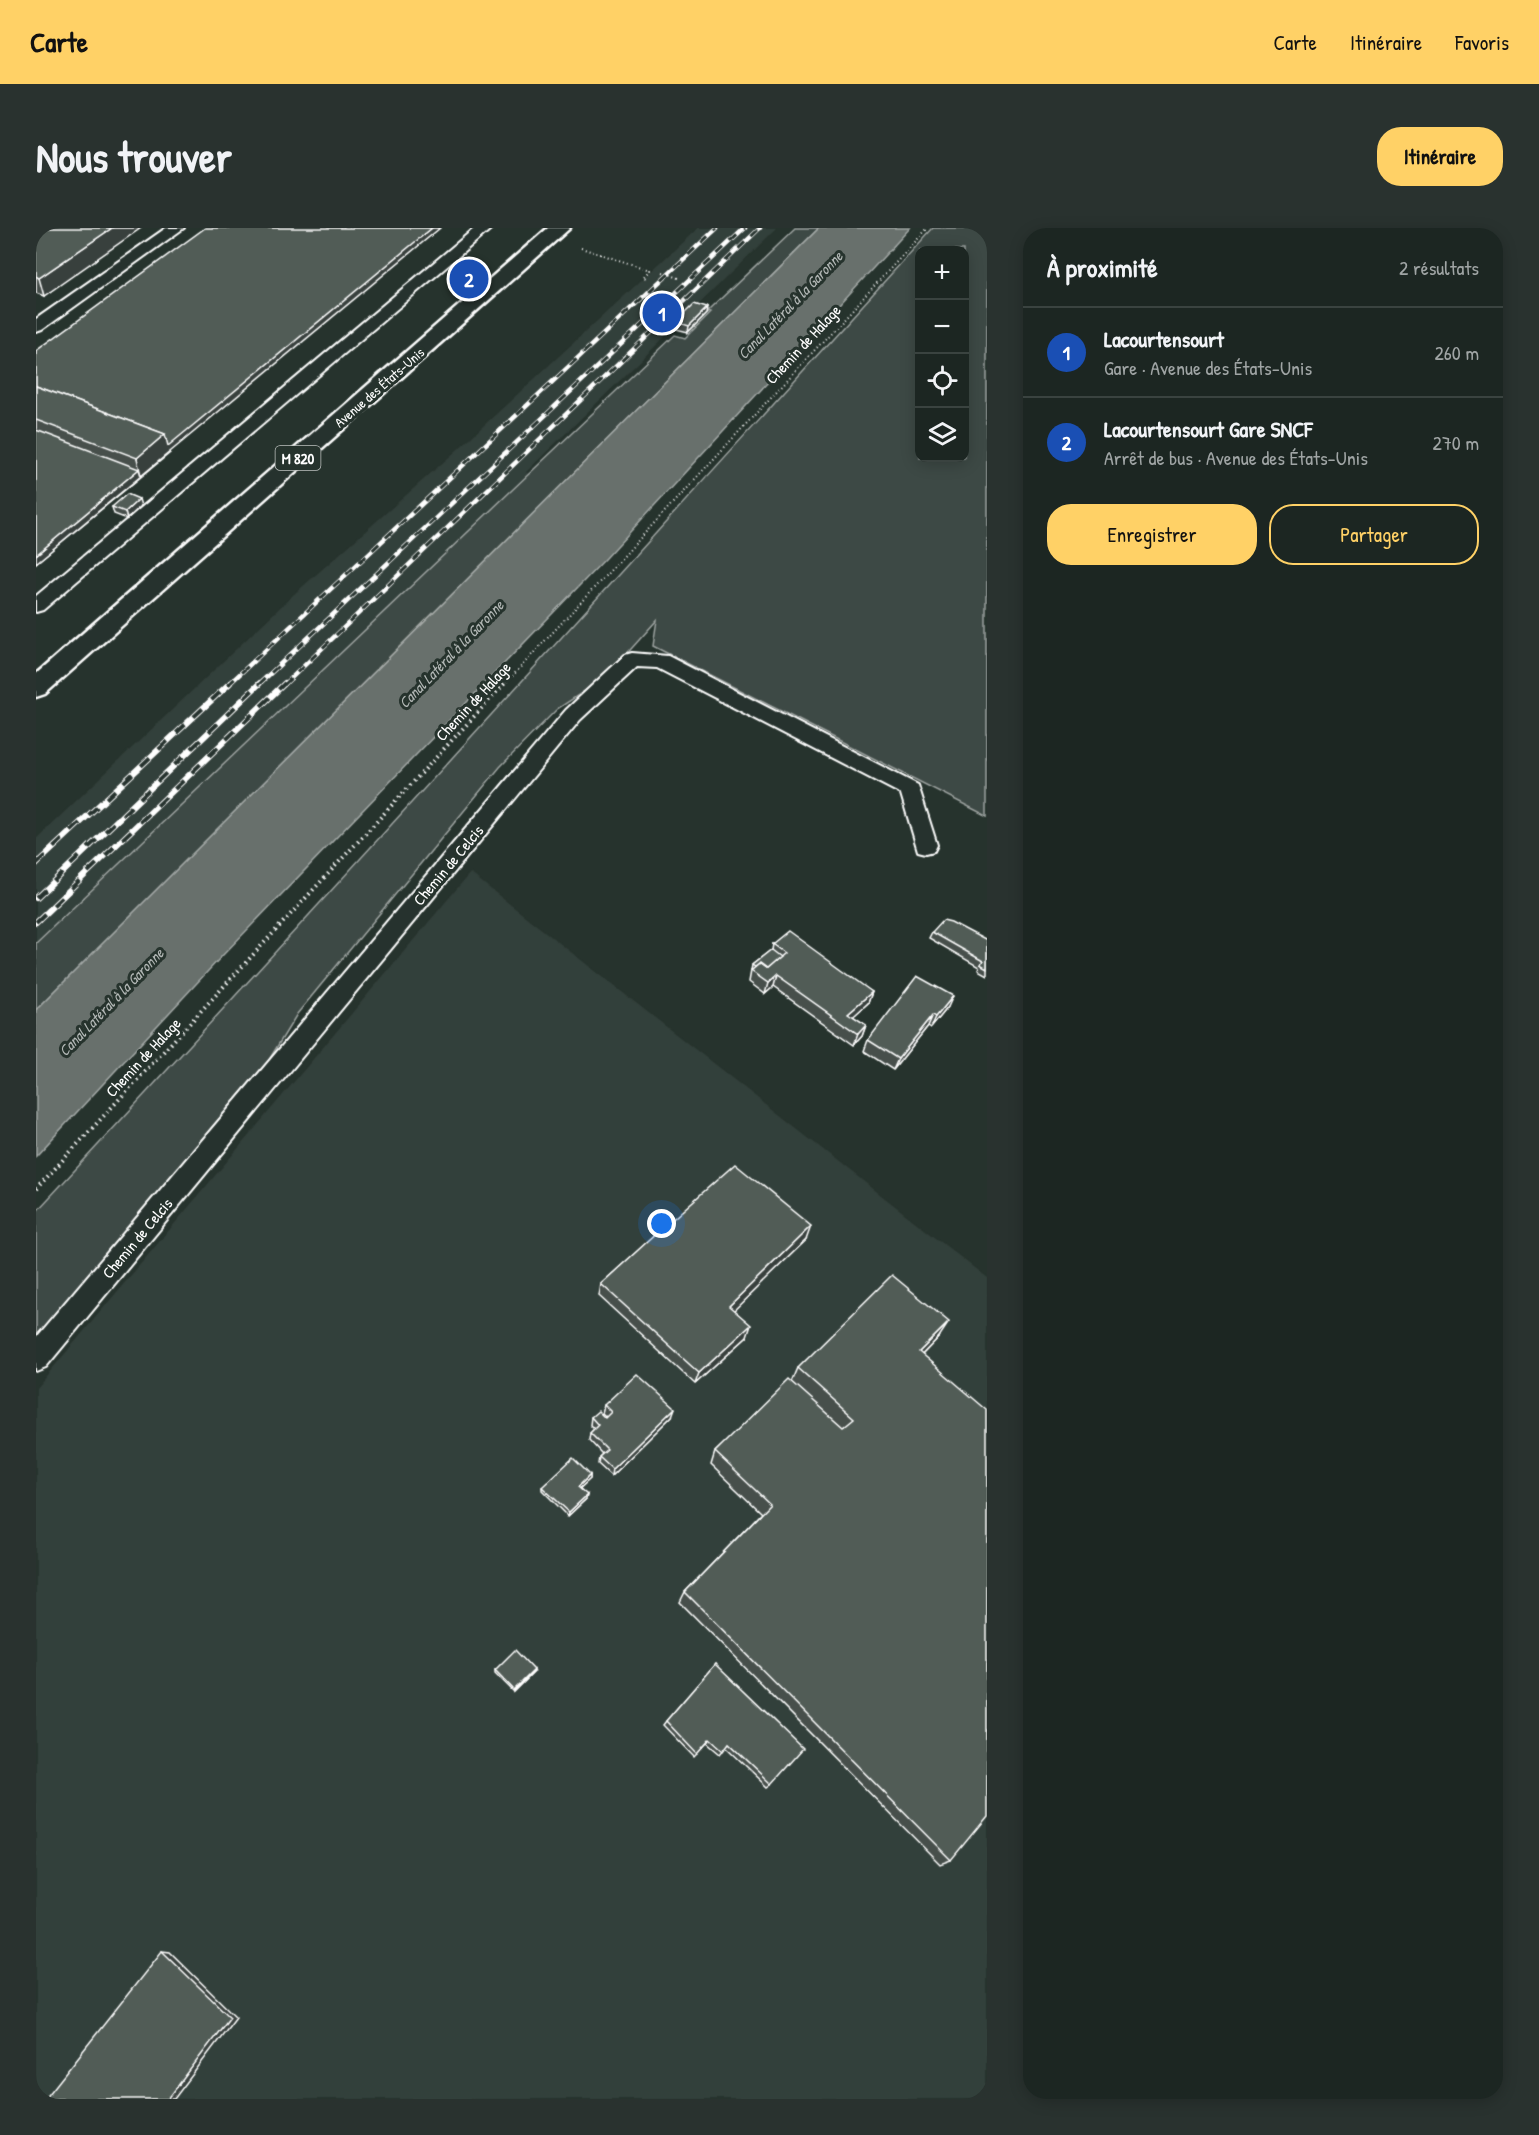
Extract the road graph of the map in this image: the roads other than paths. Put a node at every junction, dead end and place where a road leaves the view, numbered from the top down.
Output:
1 (176, 228) edge
2 (484, 228) edge
3 (559, 229) edge
4 (36, 327) edge
5 (36, 606) edge
6 (36, 688) edge
7 (926, 845) dead end
8 (36, 1358) edge

1 - 4 lane
2 - 5 lane
3 - 6 main road, Avenue des États-Unis / M 820
7 - 8 lane, Chemin de Celcis

